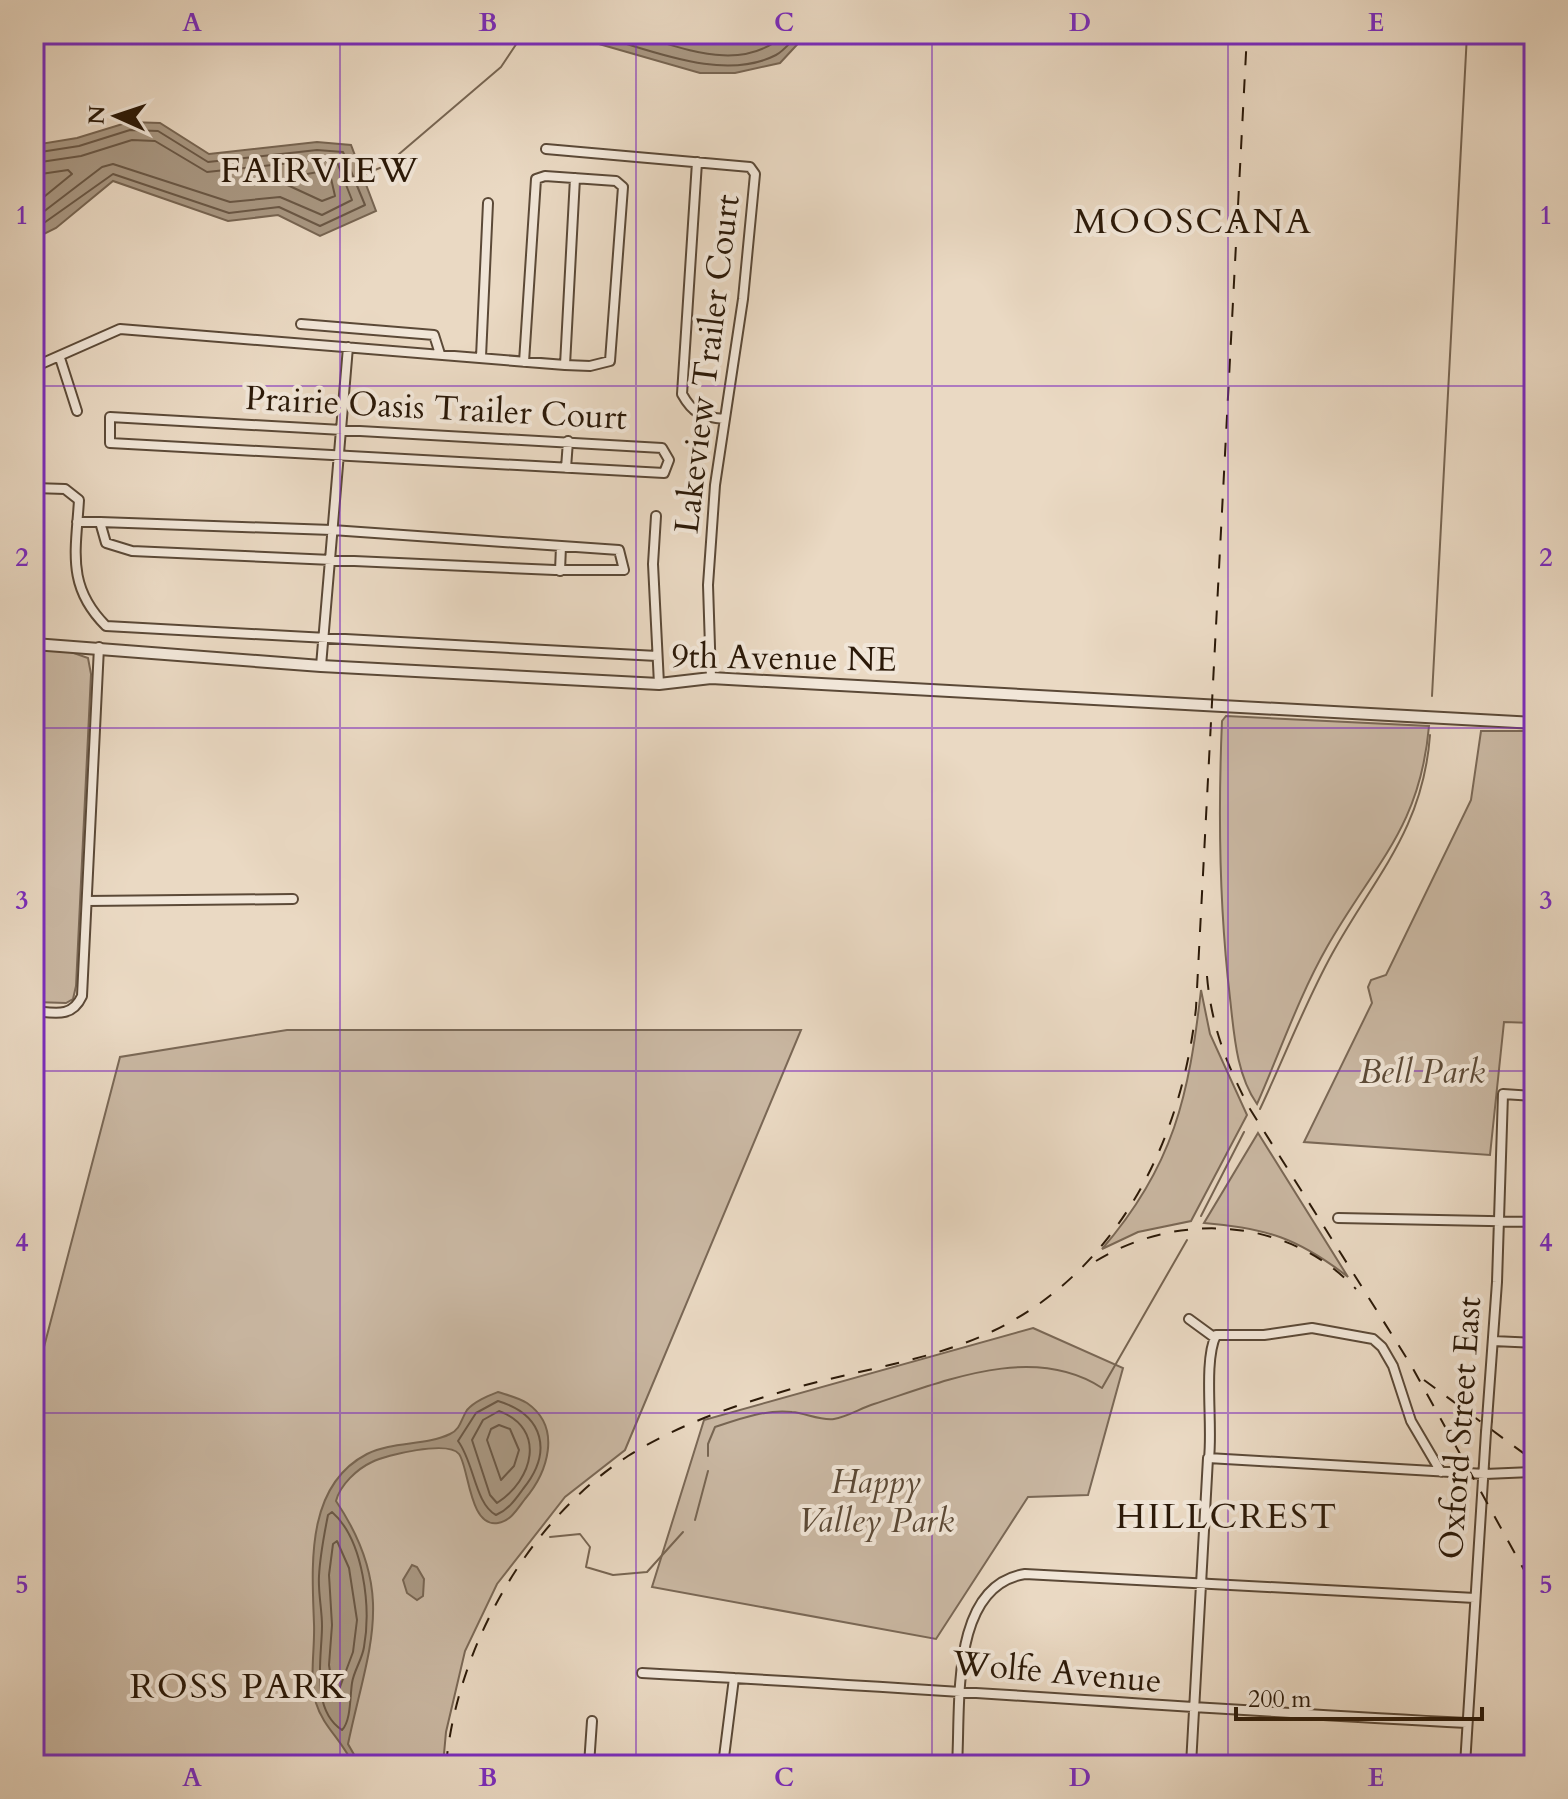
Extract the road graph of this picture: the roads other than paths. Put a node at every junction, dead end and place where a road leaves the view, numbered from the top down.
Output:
1 (546, 149) dead end
2 (697, 162) junction
3 (575, 178) junction
4 (488, 203) dead end
5 (301, 324) dead end
6 (348, 347) junction
7 (440, 354) junction
8 (481, 357) junction
9 (60, 358) junction
10 (524, 362) junction
11 (565, 365) junction
12 (34, 367) edge
13 (77, 411) dead end
14 (725, 419) junction
15 (341, 428) junction
16 (568, 441) junction
17 (339, 458) junction
18 (566, 468) junction
19 (34, 488) edge
20 (656, 516) dead end
21 (77, 522) junction
22 (100, 522) junction
23 (332, 530) junction
24 (561, 546) junction
25 (328, 559) junction
26 (560, 571) junction
27 (323, 637) junction
28 (34, 644) edge
29 (99, 647) junction
30 (657, 656) junction
31 (321, 666) junction
32 (711, 678) junction
33 (659, 684) junction
34 (1534, 723) edge
35 (293, 899) dead end
36 (87, 901) junction
37 (34, 1011) edge
38 (34, 1019) edge
39 (1534, 1096) edge
40 (1338, 1218) dead end
41 (1497, 1221) junction
42 (1534, 1222) edge
43 (1189, 1319) dead end
44 (1215, 1338) junction
45 (1493, 1341) junction
46 (1534, 1343) edge
47 (1208, 1458) junction
48 (1441, 1472) junction
49 (1534, 1472) edge
50 (1485, 1474) junction
51 (1200, 1582) junction
52 (1475, 1598) junction
53 (642, 1673) dead end
54 (734, 1678) junction
55 (961, 1689) junction
56 (1193, 1709) junction
57 (592, 1721) dead end
58 (1467, 1723) junction
59 (589, 1765) edge
60 (723, 1765) edge
61 (957, 1765) edge
62 (1191, 1765) edge
63 (1465, 1765) edge

1 - 2 street, Lakeview Trailer Court
2 - 14 street
2 - 14 street, Lakeview Trailer Court
3 - 10 street
3 - 11 street
3 - 11 street
4 - 8 street
5 - 7 street
6 - 7 street
6 - 9 street
6 - 15 street
7 - 8 street
8 - 10 street
9 - 12 street
9 - 13 street
10 - 11 street
14 - 32 street, Lakeview Trailer Court
15 - 16 street, Prairie Oasis Trailer Court
15 - 17 street
15 - 17 street, Prairie Oasis Trailer Court
16 - 18 street
16 - 18 street, Prairie Oasis Trailer Court
17 - 18 street, Prairie Oasis Trailer Court
17 - 23 street
19 - 21 street
20 - 30 street
21 - 22 street
21 - 27 street
22 - 23 street
22 - 25 street
23 - 24 street
23 - 25 street
24 - 26 street
24 - 26 street
25 - 26 street
25 - 27 street
27 - 30 street
27 - 31 street
28 - 29 street, 9th Avenue NE
29 - 31 street, 9th Avenue NE
29 - 36 street
30 - 33 street
31 - 33 street, 9th Avenue NE
32 - 33 street, 9th Avenue NE
32 - 34 street, 9th Avenue NE
35 - 36 street
36 - 37 street
37 - 38 street
39 - 41 street, Oxford Street East
40 - 41 street
41 - 42 street
41 - 45 street, Oxford Street East
43 - 44 street
44 - 47 street
44 - 48 street
45 - 46 street
45 - 50 street, Oxford Street East, bridge
47 - 48 street
47 - 51 street
48 - 50 street
49 - 50 street
50 - 52 street, Oxford Street East
51 - 52 street
51 - 55 street
51 - 56 street
52 - 58 street, Oxford Street East
53 - 54 street, Wolfe Avenue
54 - 55 street, Wolfe Avenue
54 - 60 street
55 - 56 street, Wolfe Avenue
55 - 61 street
56 - 58 street, Wolfe Avenue
56 - 62 street
57 - 59 street
58 - 63 street, Oxford Street East

